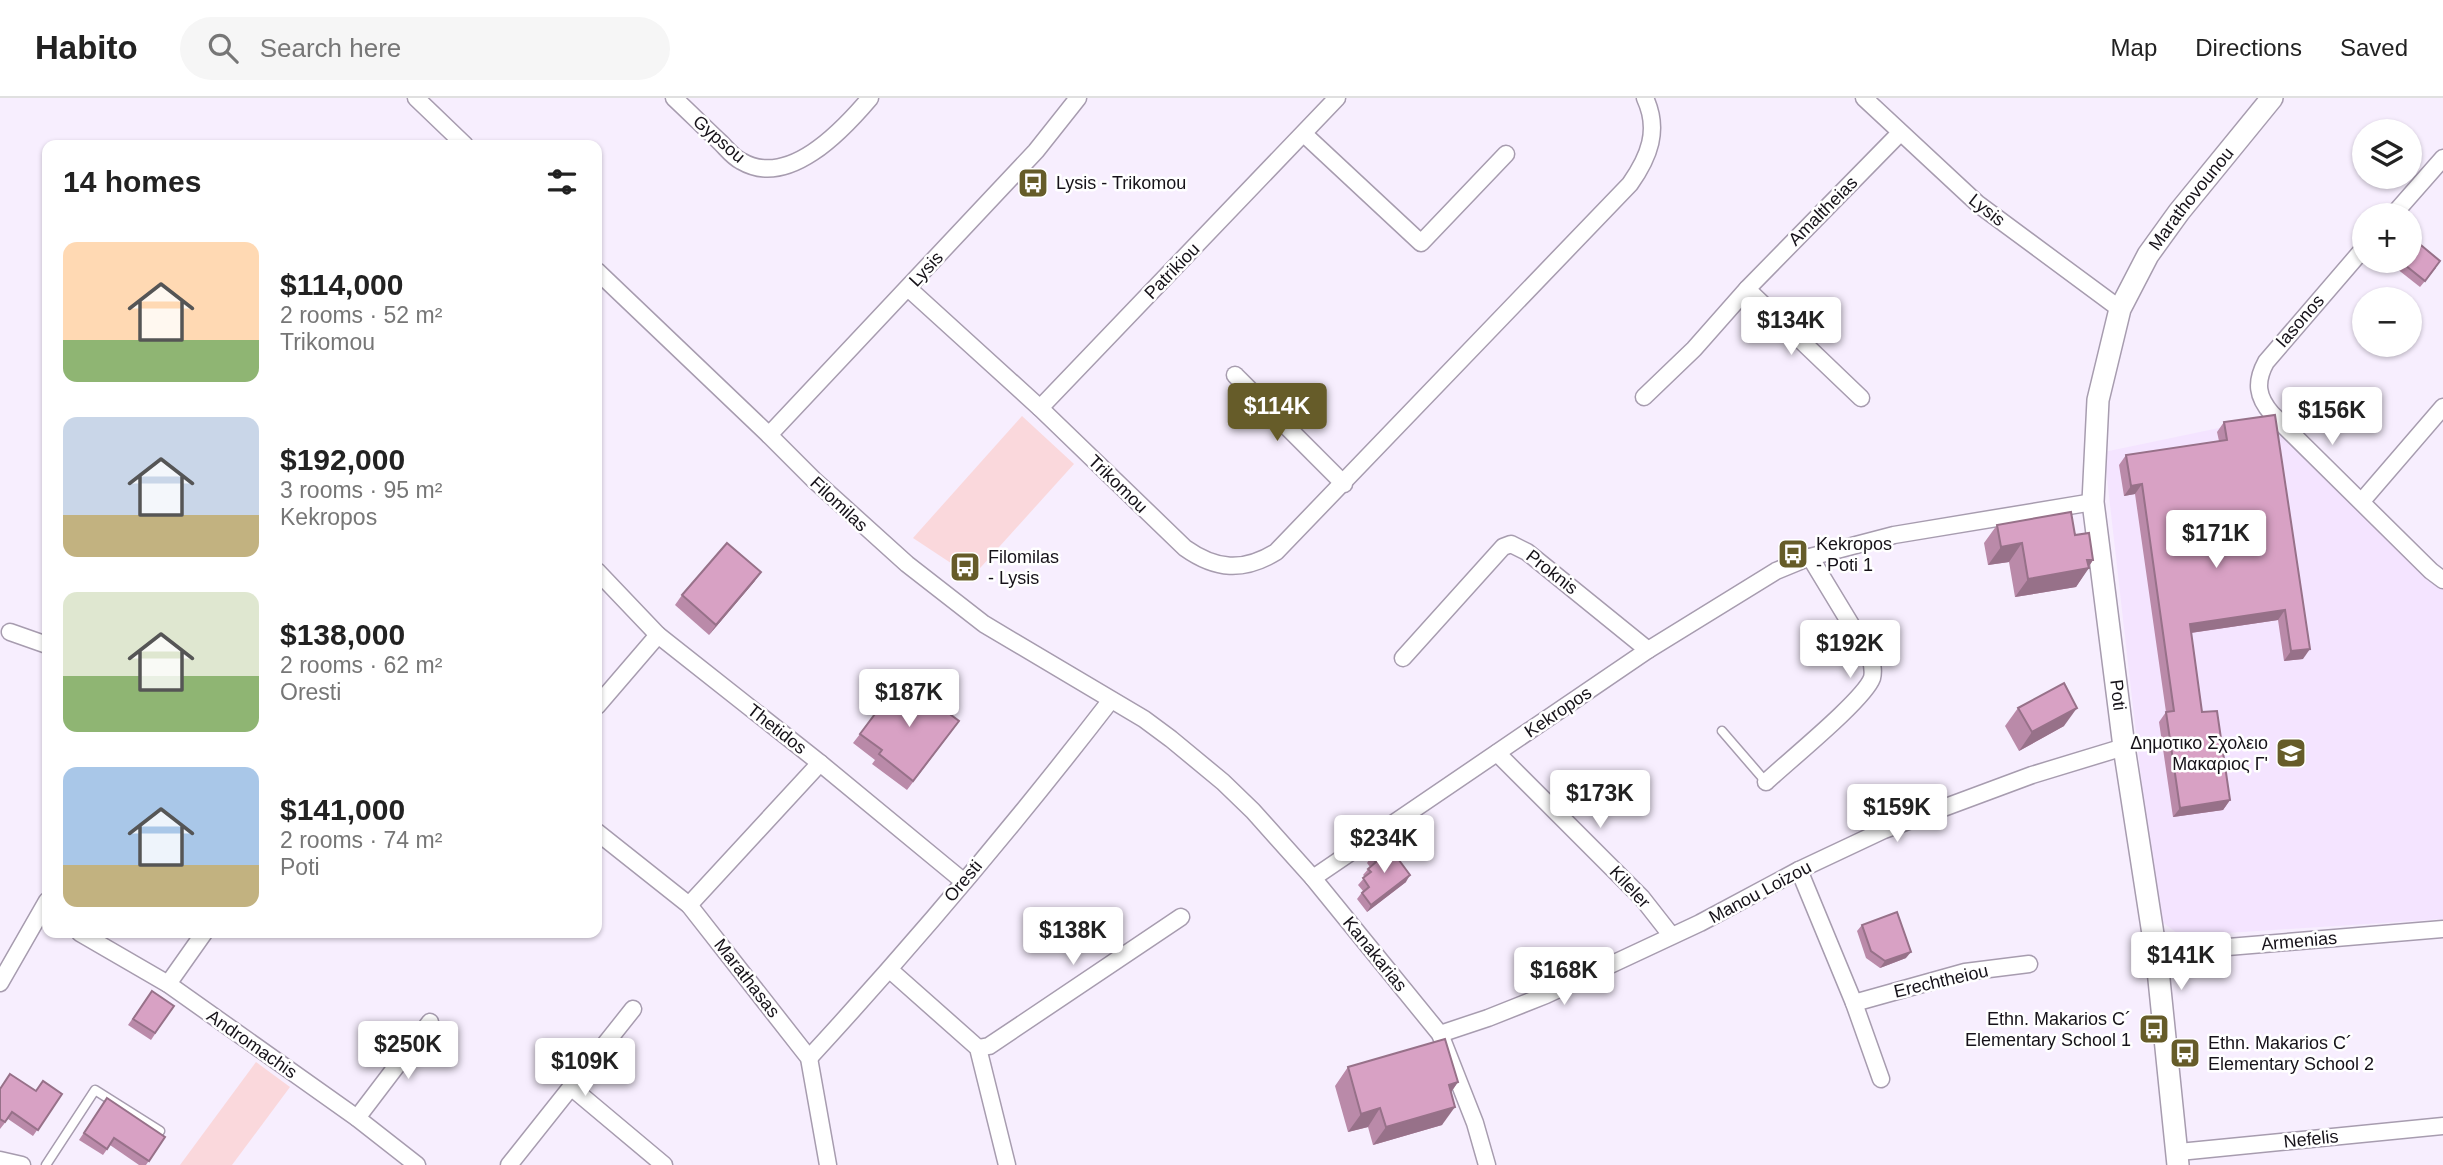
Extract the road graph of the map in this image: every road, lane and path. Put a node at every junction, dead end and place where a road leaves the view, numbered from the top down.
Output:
1 (416, 98) edge
2 (674, 98) edge
3 (870, 98) edge
4 (1078, 98) edge
5 (1337, 98) edge
6 (1645, 98) edge
7 (1864, 98) edge
8 (2272, 98) edge
9 (1900, 133) junction
10 (1304, 134) junction
11 (460, 140) edge
12 (1506, 154) dead end
13 (2443, 158) edge
14 (2404, 203) edge
15 (2352, 262) edge
16 (602, 276) edge
17 (908, 288) junction
18 (1747, 289) junction
19 (2120, 309) junction
20 (1235, 375) dead end
21 (1644, 397) dead end
22 (1861, 398) dead end
23 (2443, 407) edge
24 (1040, 408) junction
25 (769, 435) junction
26 (1344, 484) junction
27 (2362, 501) junction
28 (2093, 502) junction
29 (1810, 557) junction
30 (602, 576) edge
31 (2443, 580) edge
32 (10, 632) dead end
33 (658, 635) junction
34 (42, 643) edge
35 (1648, 650) junction
36 (1403, 658) dead end
37 (602, 700) edge
38 (1111, 700) junction
39 (1722, 731) dead end
40 (2124, 747) junction
41 (1497, 753) junction
42 (820, 762) junction
43 (1766, 782) joint
44 (602, 836) edge
45 (1799, 870) junction
46 (1313, 878) junction
47 (963, 881) junction
48 (689, 905) junction
49 (42, 915) edge
50 (1181, 917) dead end
51 (2443, 929) edge
52 (1671, 935) junction
53 (88, 938) edge
54 (201, 938) edge
55 (2156, 953) junction
56 (2029, 964) dead end
57 (890, 970) junction
58 (0, 983) edge
59 (168, 985) junction
60 (1854, 1003) junction
61 (633, 1009) dead end
62 (430, 1022) dead end
63 (1440, 1034) junction
64 (978, 1048) junction
65 (809, 1058) junction
66 (1881, 1079) dead end
67 (571, 1087) junction
68 (357, 1118) junction
69 (2443, 1126) edge
70 (160, 1131) edge
71 (2178, 1158) edge
72 (0, 1160) edge
73 (22, 1165) edge
74 (47, 1165) edge
75 (417, 1165) edge
76 (509, 1165) edge
77 (664, 1165) edge
78 (828, 1165) edge
79 (1007, 1165) edge
80 (1487, 1165) edge

1 - 11 street
2 - 3 street, Gypsou
4 - 17 street, Lysis
5 - 10 street, Patrikiou
6 - 26 street, Trikomou
7 - 9 street, Lysis
8 - 19 street, Marathovounou
9 - 18 street, Amaltheias
9 - 19 street, Lysis
10 - 12 street
10 - 24 street, Patrikiou
13 - 14 street
15 - 27 street, Iasonos
16 - 25 street, Filomilas
17 - 24 street, Trikomou
17 - 25 street, Lysis
18 - 21 street, Amaltheias
18 - 22 street
19 - 28 street, Poti
20 - 26 street
23 - 27 street
24 - 26 street, Trikomou
25 - 38 street, Filomilas
27 - 31 street, Iasonos
28 - 29 street, Kekropos
28 - 40 street, Poti
29 - 35 street, Kekropos
29 - 43 street
30 - 33 street, Thetidos
32 - 34 street
33 - 37 street
33 - 42 street, Thetidos
35 - 36 street, Proknis
35 - 41 street, Kekropos
38 - 46 street, Kanakarias
38 - 47 street, Oresti
39 - 43 lane
40 - 45 street, Manou Loizou
40 - 55 street, Poti
41 - 46 street, Kekropos
41 - 52 street, Kileler
42 - 47 street, Thetidos
42 - 48 street
44 - 48 street, Marathasas
45 - 52 street, Manou Loizou
45 - 60 street
46 - 63 street, Kanakarias
47 - 57 street, Oresti
48 - 65 street, Marathasas
49 - 58 street
50 - 64 street
51 - 55 street, Armenias
52 - 63 street, Manou Loizou
53 - 59 street, Andromachis
54 - 59 street
55 - 71 street, Poti
56 - 60 street, Erechtheiou
57 - 64 street
57 - 65 street, Oresti
59 - 68 street, Andromachis
60 - 66 street
61 - 67 street
62 - 68 street
63 - 80 street, Kanakarias
64 - 79 street
65 - 78 street, Marathasas
67 - 76 street
67 - 77 street
68 - 75 street, Andromachis
69 - 71 street, Nefelis
70 - 74 lane
72 - 73 street

